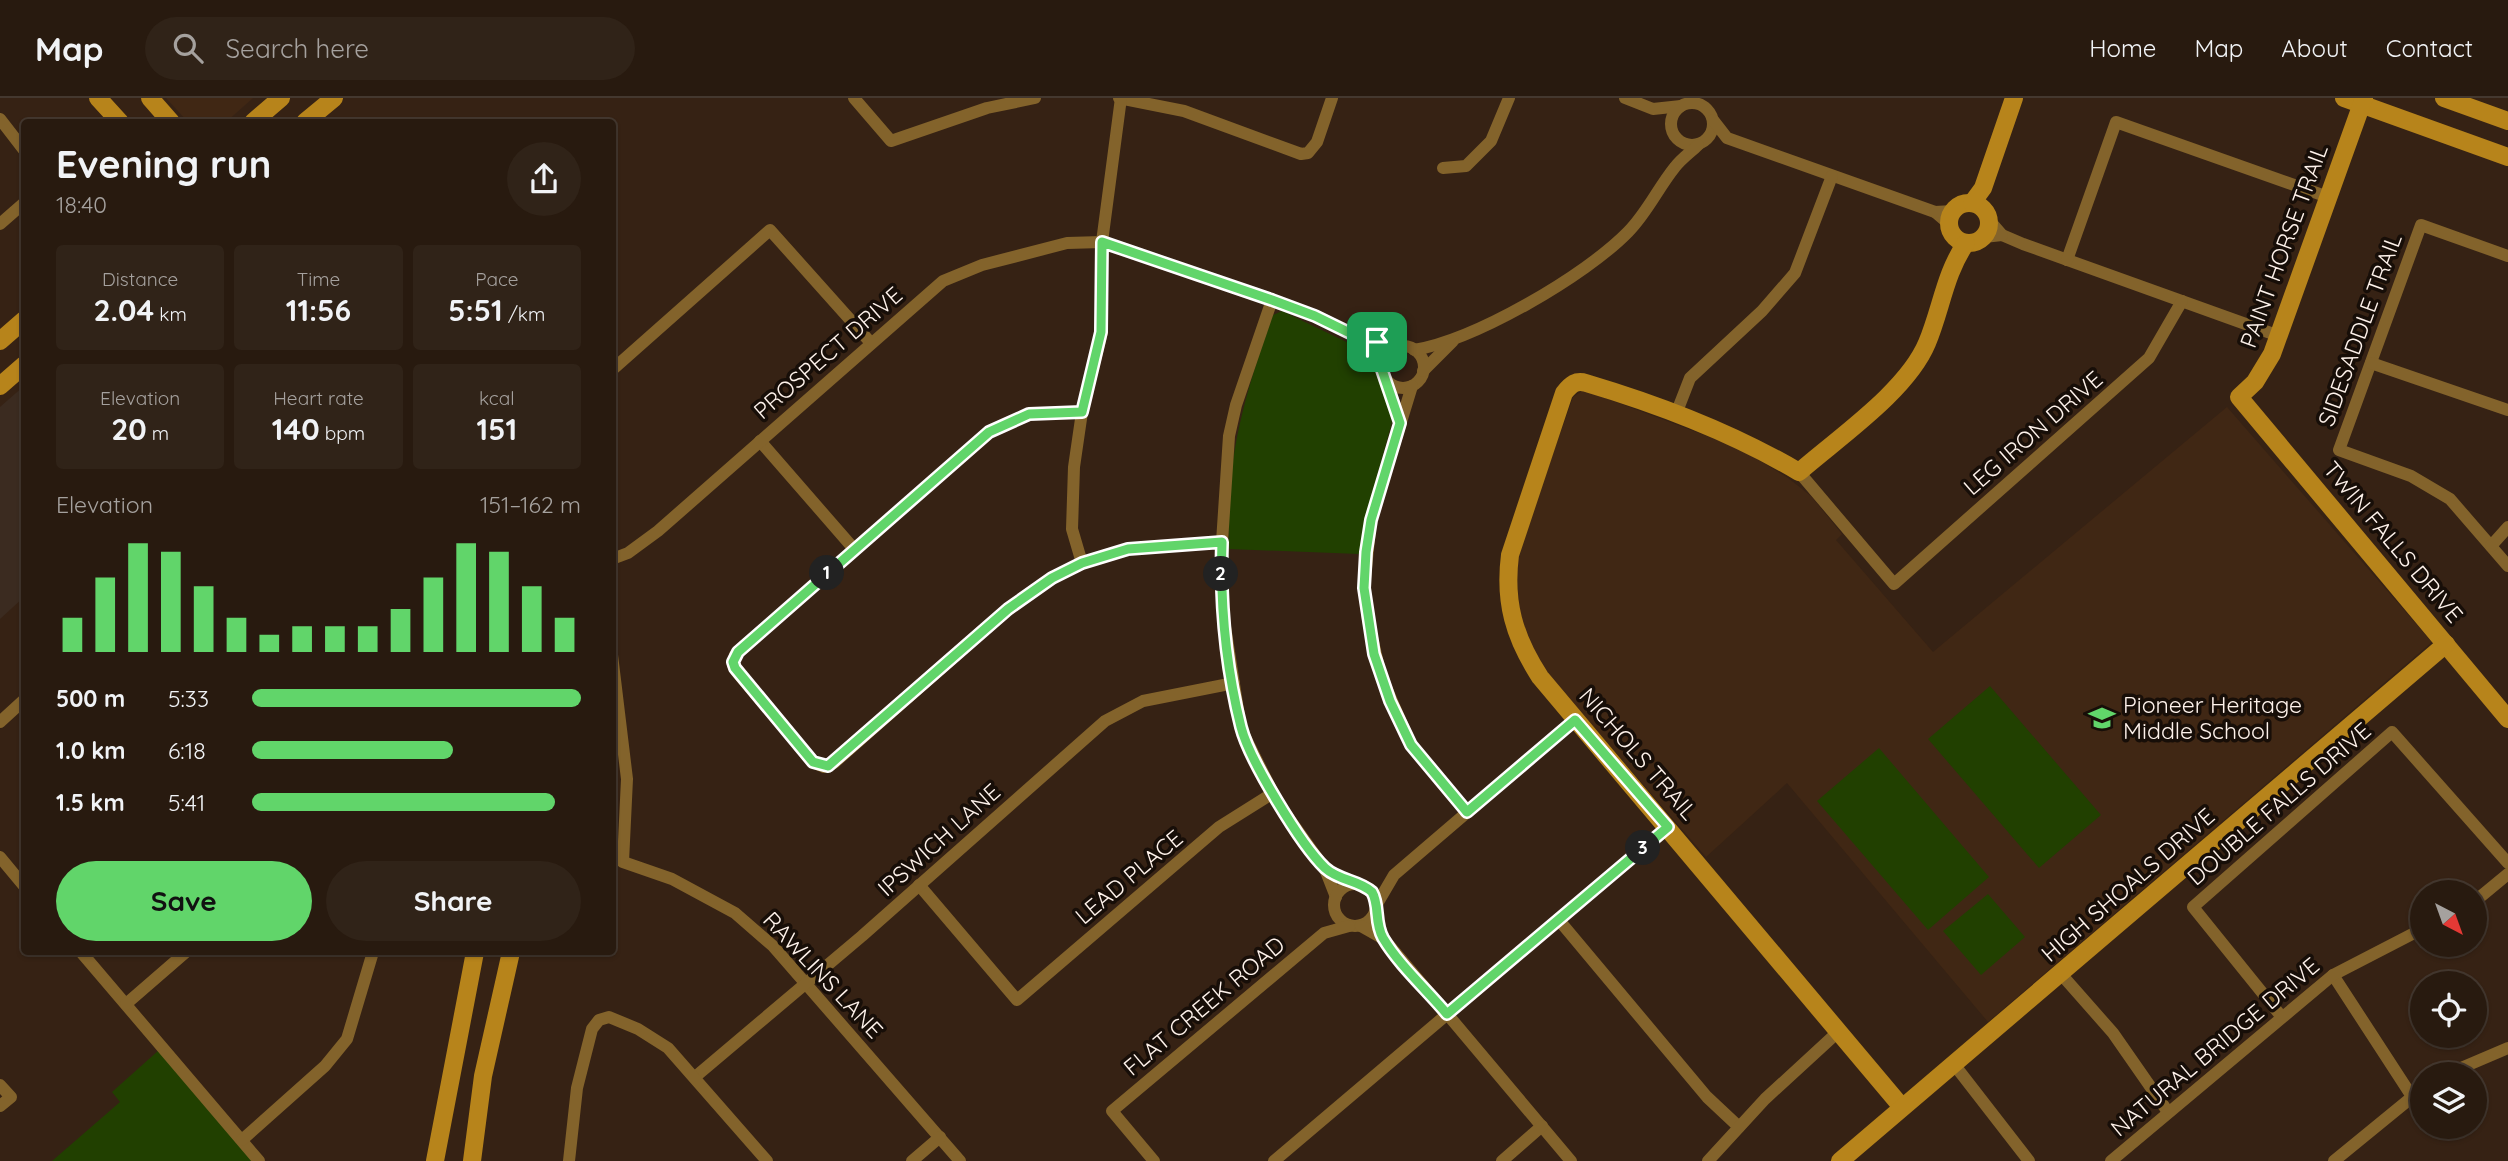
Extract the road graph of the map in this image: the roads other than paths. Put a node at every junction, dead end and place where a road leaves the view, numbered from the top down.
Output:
1 (98, 98) edge
2 (150, 98) edge
3 (281, 98) edge
4 (334, 98) edge
5 (854, 98) edge
6 (1035, 98) edge
7 (1120, 98) edge
8 (1332, 98) edge
9 (1509, 98) edge
10 (1625, 98) edge
11 (1710, 98) edge
12 (2014, 98) edge
13 (2343, 98) edge
14 (2444, 98) edge
15 (2362, 101) edge
16 (1686, 103) edge
17 (1653, 109) junction
18 (0, 119) edge
19 (117, 119) edge
20 (168, 119) edge
21 (256, 119) edge
22 (309, 119) edge
23 (1713, 119) junction
24 (2508, 121) edge
25 (1671, 130) junction
26 (1727, 138) junction
27 (1700, 144) junction
28 (21, 146) edge
29 (2508, 157) edge
30 (1676, 165) junction
31 (1443, 169) dead end
32 (1832, 176) junction
33 (2328, 197) junction
34 (21, 206) edge
35 (1986, 220) junction
36 (0, 224) edge
37 (1952, 231) junction
38 (1102, 242) junction
39 (2508, 256) edge
40 (2067, 260) junction
41 (1272, 300) junction
42 (2182, 301) junction
43 (21, 323) edge
44 (2278, 335) junction
45 (1358, 337) junction
46 (0, 341) edge
47 (1453, 341) junction
48 (871, 343) junction
49 (1394, 348) junction
50 (1414, 350) junction
51 (2371, 363) junction
52 (616, 366) edge
53 (21, 367) edge
54 (1423, 371) junction
55 (1384, 375) junction
56 (1, 382) edge
57 (1412, 386) junction
58 (2239, 397) joint
59 (2508, 410) edge
60 (1082, 412) junction
61 (1676, 414) junction
62 (1400, 423) junction
63 (760, 441) junction
64 (1799, 472) junction
65 (2508, 527) edge
66 (1222, 542) junction
67 (2491, 546) junction
68 (854, 549) junction
69 (616, 558) edge
70 (1082, 563) junction
71 (2508, 566) edge
72 (2446, 644) junction
73 (1234, 683) junction
74 (616, 690) edge
75 (21, 703) edge
76 (2508, 719) edge
77 (1575, 720) junction
78 (0, 722) edge
79 (1273, 793) junction
80 (1467, 812) junction
81 (1668, 827) junction
82 (0, 857) edge
83 (2508, 863) edge
84 (1325, 869) junction
85 (1394, 874) junction
86 (2508, 874) edge
87 (21, 882) edge
88 (1357, 884) junction
89 (919, 885) junction
90 (2487, 891) edge
91 (1335, 901) junction
92 (1376, 909) junction
93 (1558, 919) junction
94 (1355, 926) junction
95 (1324, 933) junction
96 (2410, 935) edge
97 (1384, 939) junction
98 (84, 955) edge
99 (183, 955) edge
100 (372, 955) edge
101 (474, 955) edge
102 (510, 955) edge
103 (2061, 974) junction
104 (2333, 975) junction
105 (807, 984) junction
106 (126, 1004) junction
107 (1447, 1014) junction
108 (2281, 1016) junction
109 (1839, 1031) junction
110 (2508, 1048) edge
111 (2475, 1062) edge
112 (1953, 1063) junction
113 (695, 1077) junction
114 (2410, 1082) edge
115 (0, 1085) edge
116 (2410, 1098) edge
117 (0, 1106) edge
118 (1901, 1106) junction
119 (2168, 1112) junction
120 (1542, 1126) junction
121 (1739, 1127) junction
122 (940, 1137) junction
123 (242, 1140) junction
124 (259, 1161) edge
125 (435, 1161) edge
126 (472, 1161) edge
127 (569, 1161) edge
128 (768, 1161) edge
129 (912, 1161) edge
130 (960, 1161) edge
131 (1154, 1161) edge
132 (1274, 1161) edge
133 (1502, 1161) edge
134 (1571, 1161) edge
135 (1708, 1161) edge
136 (1840, 1161) edge
137 (2029, 1161) edge
138 (2110, 1161) edge
139 (2334, 1161) edge

1 - 19 street
2 - 20 street
3 - 21 street
4 - 22 street
5 - 6 street
7 - 8 street
7 - 38 street
9 - 31 street
10 - 17 street
11 - 23 street
12 - 35 street
13 - 15 street
14 - 24 street
15 - 29 street
15 - 33 street, PAINT HORSE TRAIL
16 - 17 street
16 - 23 street
16 - 25 street
17 - 25 street
18 - 28 street
23 - 26 street
23 - 27 street
25 - 27 street
25 - 30 street
26 - 27 street
26 - 32 street
27 - 30 street
30 - 47 street
32 - 37 street
32 - 61 street
33 - 40 street
33 - 44 street, PAINT HORSE TRAIL
34 - 36 street
35 - 37 street
35 - 37 street
35 - 40 street
37 - 64 street
38 - 41 street
38 - 48 street, PROSPECT DRIVE
38 - 60 street
39 - 51 street, SIDESADDLE TRAIL
40 - 42 street
41 - 45 street
41 - 66 street
42 - 44 street
42 - 64 street, LEG IRON DRIVE
43 - 46 street
44 - 58 street, PAINT HORSE TRAIL
45 - 49 street
45 - 55 street
47 - 50 street
47 - 54 street
48 - 52 street
48 - 63 street, PROSPECT DRIVE
49 - 50 street
49 - 55 street
50 - 54 street
51 - 59 street
51 - 67 street, SIDESADDLE TRAIL
53 - 56 street
54 - 57 street
55 - 57 street
55 - 62 street
57 - 62 street
58 - 72 street, TWIN FALLS DRIVE
60 - 68 street
60 - 70 street
61 - 64 street
61 - 77 street, NICHOLS TRAIL
62 - 80 street
63 - 68 street
63 - 69 street, PROSPECT DRIVE
65 - 67 street
66 - 70 street
66 - 73 street
67 - 71 street
68 - 70 street
72 - 76 street, TWIN FALLS DRIVE
72 - 103 street, HIGH SHOALS DRIVE
73 - 79 street
73 - 89 street, IPSWICH LANE
74 - 105 street, RAWLINS LANE
75 - 78 street
77 - 80 street
77 - 81 street, NICHOLS TRAIL
79 - 84 street
79 - 89 street, LEAD PLACE
80 - 85 street
81 - 93 street
81 - 109 street, NICHOLS TRAIL
82 - 87 street
83 - 108 street, DOUBLE FALLS DRIVE
84 - 88 street
84 - 91 street
85 - 88 street
85 - 92 street
86 - 90 street
88 - 91 street
88 - 92 street
89 - 105 street, IPSWICH LANE
91 - 94 street
91 - 95 street
92 - 94 street
92 - 97 street
93 - 107 street
93 - 121 street
94 - 95 street, FLAT CREEK ROAD
94 - 97 street
95 - 131 street, FLAT CREEK ROAD
96 - 104 street, NATURAL BRIDGE DRIVE
97 - 107 street
98 - 106 street
99 - 106 street
100 - 123 street
101 - 125 street
102 - 126 street
103 - 112 street, HIGH SHOALS DRIVE
103 - 119 street
104 - 108 street, NATURAL BRIDGE DRIVE
104 - 114 street
105 - 113 street, IPSWICH LANE
105 - 122 street, RAWLINS LANE
106 - 123 street
107 - 120 street
107 - 132 street
108 - 119 street, NATURAL BRIDGE DRIVE
109 - 118 street, NICHOLS TRAIL
109 - 121 street
110 - 111 street
112 - 118 street, HIGH SHOALS DRIVE
112 - 137 street
113 - 127 street
113 - 128 street
115 - 117 street
116 - 139 street
118 - 136 street, HIGH SHOALS DRIVE
119 - 138 street, NATURAL BRIDGE DRIVE
120 - 133 street
120 - 134 street
121 - 135 street
122 - 129 street
122 - 130 street, RAWLINS LANE
123 - 124 street

